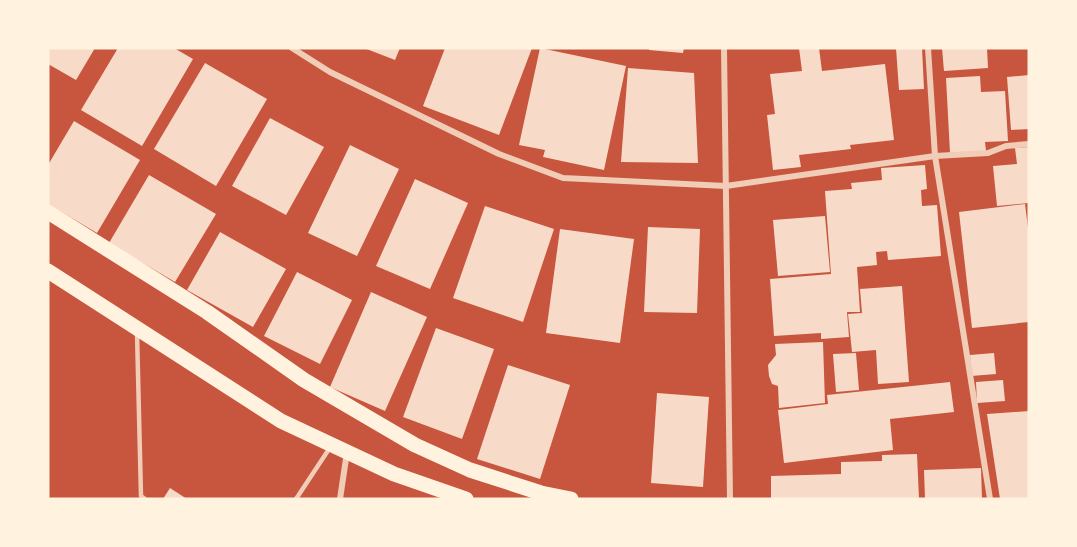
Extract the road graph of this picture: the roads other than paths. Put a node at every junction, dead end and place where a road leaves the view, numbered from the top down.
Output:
1 (292, 48) edge
2 (724, 48) edge
3 (928, 48) edge
4 (1029, 144) edge
5 (935, 156) junction
6 (726, 186) junction
7 (48, 212) edge
8 (48, 271) edge
9 (136, 328) junction
10 (332, 445) junction
11 (347, 452) junction
12 (145, 499) edge
13 (296, 499) edge
14 (340, 499) edge
15 (466, 499) edge
16 (571, 499) edge
17 (730, 499) edge
18 (990, 499) edge

1 - 6 street
2 - 6 street
3 - 5 street
4 - 5 street
5 - 6 street
5 - 18 street
6 - 17 street
7 - 16 main road
8 - 9 main road
9 - 10 main road
9 - 12 lane
10 - 11 main road
10 - 13 lane
11 - 14 street
11 - 15 main road

